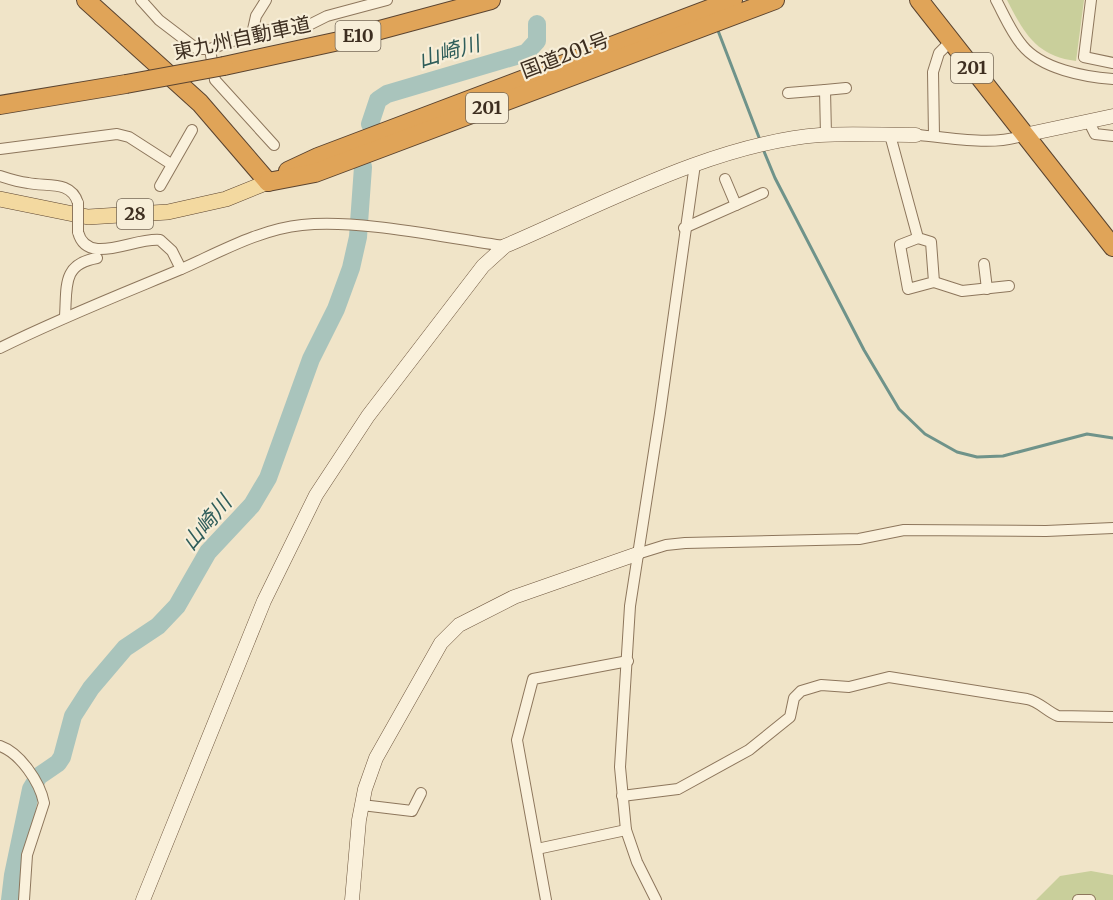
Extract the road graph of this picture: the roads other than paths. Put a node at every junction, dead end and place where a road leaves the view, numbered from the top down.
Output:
1 (86, 0) edge
2 (141, 0) edge
3 (266, 0) edge
4 (387, 0) edge
5 (491, 0) edge
6 (775, 0) edge
7 (919, 0) edge
8 (996, 0) edge
9 (1091, 0) edge
10 (725, 8) edge
11 (252, 34) junction
12 (951, 40) junction
13 (210, 49) junction
14 (1113, 63) edge
15 (1113, 79) edge
16 (846, 88) dead end
17 (825, 90) junction
18 (788, 93) dead end
19 (0, 105) edge
20 (1113, 116) edge
21 (1089, 122) junction
22 (192, 130) dead end
23 (826, 135) junction
24 (890, 135) junction
25 (916, 135) joint
26 (1024, 135) junction
27 (934, 136) junction
28 (1113, 136) edge
29 (274, 145) dead end
30 (0, 149) edge
31 (171, 164) junction
32 (695, 164) junction
33 (0, 176) edge
34 (725, 178) dead end
35 (268, 182) junction
36 (160, 186) dead end
37 (764, 193) dead end
38 (0, 199) edge
39 (736, 205) junction
40 (684, 228) junction
41 (918, 238) junction
42 (506, 246) junction
43 (1113, 247) edge
44 (97, 258) dead end
45 (984, 264) dead end
46 (180, 269) junction
47 (934, 282) junction
48 (1009, 286) dead end
49 (987, 289) junction
50 (65, 316) junction
51 (0, 348) edge
52 (1113, 528) edge
53 (637, 554) junction
54 (628, 661) junction
55 (1113, 717) edge
56 (0, 746) edge
57 (421, 793) dead end
58 (622, 796) junction
59 (362, 806) junction
60 (626, 830) junction
61 (537, 849) junction
62 (24, 900) edge
63 (143, 900) edge
64 (352, 900) edge
65 (546, 900) edge
66 (656, 900) edge
67 (1078, 900) edge
68 (1090, 900) edge

1 - 35 highway
2 - 13 street
3 - 11 street
4 - 11 street
5 - 19 highway, 東九州自動車道 / E10, bridge
6 - 10 highway, 国道201号 / 201
7 - 12 highway, 201
8 - 15 street
9 - 14 street
10 - 35 highway, 国道201号 / 201
11 - 13 street
12 - 26 highway, 201
12 - 27 street
13 - 29 street
16 - 17 street
17 - 18 street
17 - 23 street
20 - 21 street
21 - 26 street
21 - 28 street
22 - 31 street
23 - 24 street
23 - 32 street
24 - 25 street
24 - 41 street
25 - 27 street
26 - 27 street
26 - 43 highway, 201
30 - 31 street
31 - 36 street
32 - 40 street
32 - 42 street
33 - 46 street, bridge
34 - 39 street
35 - 38 main road, 28
37 - 39 street
39 - 40 street
40 - 53 street
41 - 47 street
41 - 47 street
42 - 46 street
42 - 63 street
44 - 50 street
45 - 49 street
46 - 50 street
47 - 49 street
48 - 49 street
50 - 51 street
52 - 53 street
53 - 54 street
53 - 59 street
54 - 58 street
54 - 61 street
55 - 58 street
56 - 62 street
57 - 59 street
58 - 60 street
59 - 64 street
60 - 61 street
60 - 66 street
61 - 65 street
67 - 68 street

